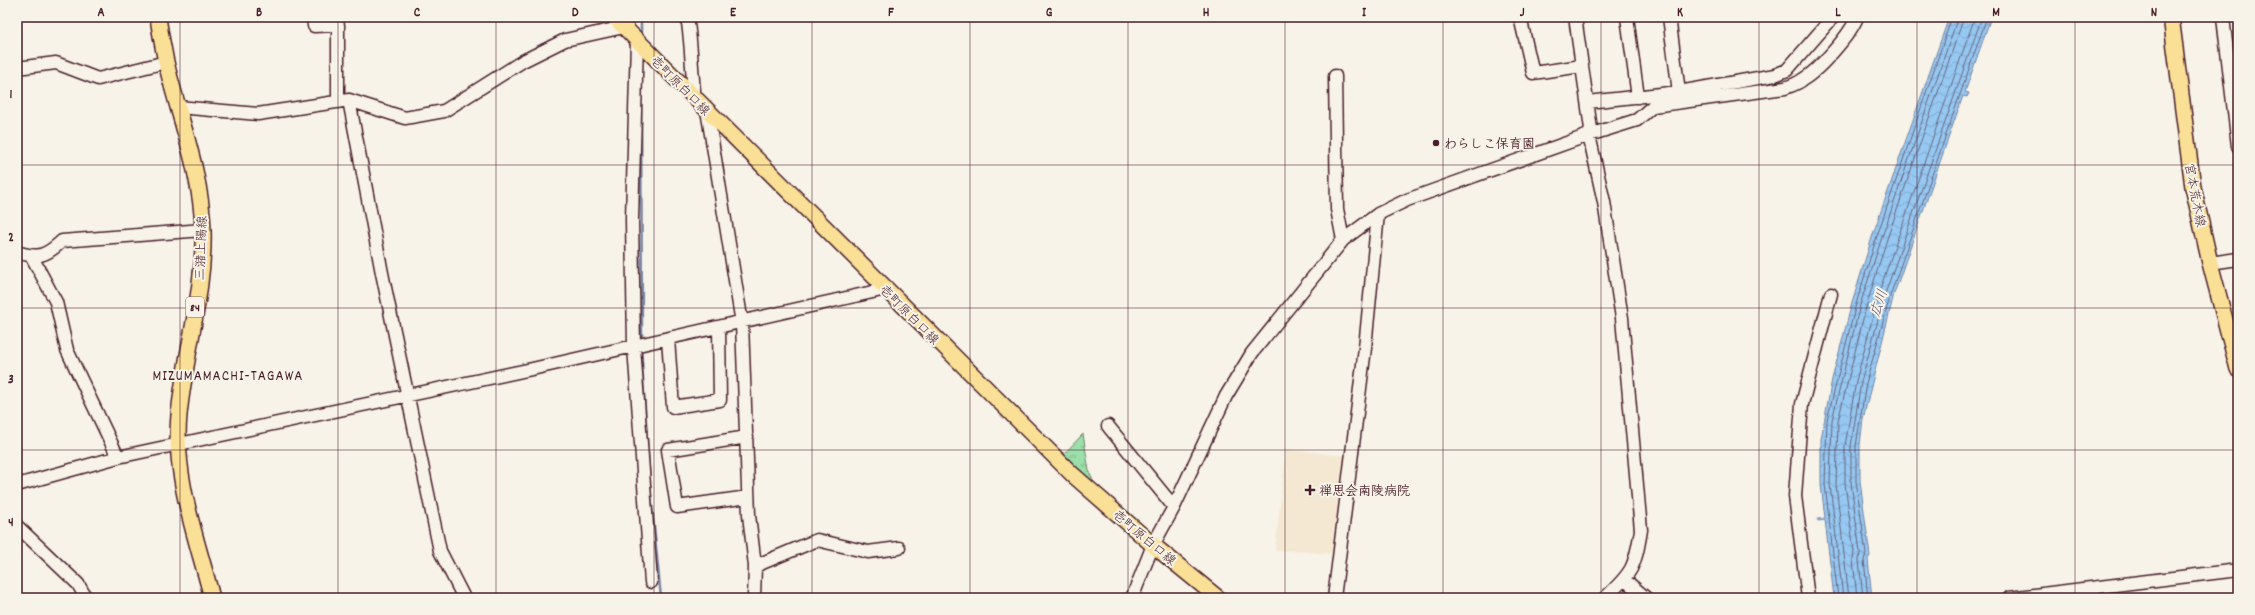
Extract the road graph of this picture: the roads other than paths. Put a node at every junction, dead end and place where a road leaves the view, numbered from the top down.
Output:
1 (158, 17) edge
2 (313, 17) edge
3 (687, 17) edge
4 (1520, 17) edge
5 (1575, 17) edge
6 (1627, 17) edge
7 (1669, 17) edge
8 (1833, 17) edge
9 (1857, 17) edge
10 (2171, 17) edge
11 (2223, 17) edge
12 (619, 22) edge
13 (637, 41) junction
14 (166, 62) junction
15 (1582, 66) junction
16 (17, 68) edge
17 (1335, 76) dead end
18 (1679, 92) junction
19 (1638, 97) junction
20 (695, 98) junction
21 (343, 101) junction
22 (1588, 102) junction
23 (178, 107) junction
24 (707, 110) junction
25 (1589, 135) junction
26 (2238, 146) edge
27 (1378, 214) junction
28 (203, 230) junction
29 (1343, 240) junction
30 (17, 252) edge
31 (32, 257) junction
32 (2238, 259) edge
33 (2210, 263) junction
34 (886, 289) junction
35 (1831, 294) dead end
36 (742, 323) junction
37 (719, 328) junction
38 (668, 339) junction
39 (634, 347) junction
40 (2238, 369) edge
41 (408, 396) junction
42 (1108, 426) dead end
43 (747, 437) junction
44 (178, 446) junction
45 (118, 457) junction
46 (17, 485) edge
47 (748, 497) junction
48 (1174, 507) junction
49 (17, 526) edge
50 (1153, 546) junction
51 (899, 548) dead end
52 (755, 566) junction
53 (2238, 570) edge
54 (1625, 580) junction
55 (651, 582) dead end
56 (86, 598) edge
57 (212, 598) edge
58 (464, 598) edge
59 (754, 598) edge
60 (1132, 598) edge
61 (1218, 598) edge
62 (1334, 598) edge
63 (1605, 598) edge
64 (1646, 598) edge
65 (1808, 598) edge
66 (2008, 598) edge

1 - 14 main road, 三潴上陽線 / 84
2 - 21 street
3 - 20 street
4 - 15 street
5 - 15 street
6 - 19 street
7 - 18 street
8 - 18 street
9 - 25 street
10 - 33 main road, 宮本荒木線
11 - 26 street
12 - 13 main road, 壱町原白口線
12 - 21 street
13 - 20 main road, 壱町原白口線
13 - 39 street
14 - 16 street
14 - 23 main road, 三潴上陽線 / 84
15 - 22 street
17 - 29 street
18 - 19 street
19 - 22 street
20 - 24 main road, 壱町原白口線
21 - 23 street
21 - 41 street
22 - 25 street
23 - 28 main road, 三潴上陽線 / 84
24 - 34 main road, 壱町原白口線
24 - 36 street
25 - 27 street
25 - 54 street
27 - 29 street
27 - 62 street
28 - 31 street
28 - 44 main road, 三潴上陽線 / 84
29 - 48 street
30 - 31 street
31 - 45 street
32 - 33 street
33 - 40 main road, 宮本荒木線
34 - 36 street
34 - 50 main road, 壱町原白口線
35 - 65 street
36 - 37 street
36 - 43 street
37 - 38 street
37 - 38 street
38 - 39 street
39 - 41 street
39 - 55 street
41 - 44 street
41 - 58 street
42 - 48 street
43 - 47 street
43 - 47 street
44 - 45 street
44 - 57 main road, 三潴上陽線 / 84
45 - 46 street
47 - 52 street
48 - 50 street
49 - 56 street
50 - 60 street
50 - 61 main road, 壱町原白口線
51 - 52 street
52 - 59 street
53 - 66 street
54 - 63 street
54 - 64 street

